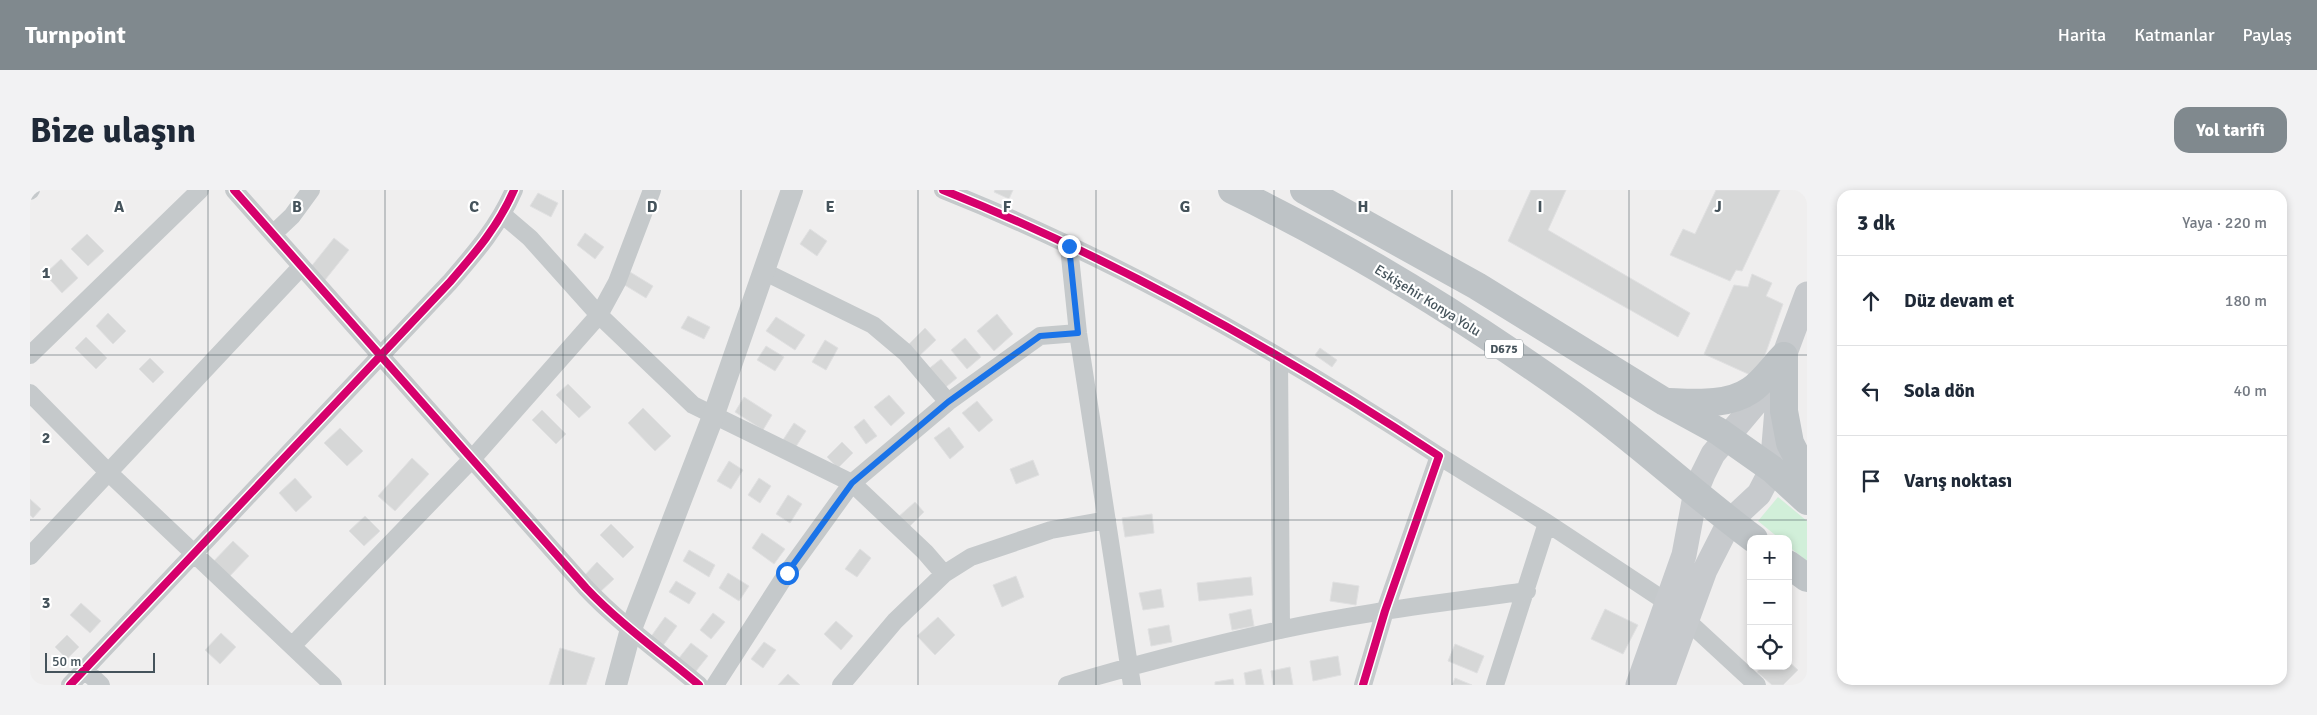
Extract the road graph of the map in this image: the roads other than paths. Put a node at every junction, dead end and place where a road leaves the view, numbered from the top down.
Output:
1 (200, 190) edge
2 (234, 190) edge
3 (311, 190) edge
4 (514, 190) edge
5 (652, 190) edge
6 (792, 190) edge
7 (943, 190) edge
8 (1232, 190) edge
9 (1304, 190) edge
10 (503, 215) junction
11 (273, 234) junction
12 (1069, 246) junction
13 (301, 267) junction
14 (763, 271) junction
15 (1806, 301) edge
16 (599, 315) junction
17 (1078, 333) junction
18 (30, 355) edge
19 (381, 356) junction
20 (1784, 356) junction
21 (1279, 357) junction
22 (30, 393) edge
23 (948, 402) junction
24 (1665, 402) junction
25 (714, 414) junction
26 (1726, 437) junction
27 (1439, 456) junction
28 (472, 460) junction
29 (1772, 469) junction
30 (108, 472) junction
31 (1807, 476) edge
32 (852, 483) junction
33 (1696, 491) junction
34 (1807, 501) edge
35 (1107, 520) junction
36 (1730, 521) junction
37 (1547, 523) junction
38 (1749, 535) edge
39 (196, 554) junction
40 (30, 556) edge
41 (1792, 567) edge
42 (944, 574) junction
43 (1807, 578) edge
44 (1527, 591) junction
45 (1385, 611) junction
46 (1677, 611) junction
47 (632, 629) junction
48 (1281, 630) junction
49 (292, 646) junction
50 (1129, 667) junction
51 (85, 670) junction
52 (70, 685) edge
53 (101, 685) edge
54 (333, 685) edge
55 (616, 685) edge
56 (699, 685) edge
57 (715, 685) edge
58 (842, 685) edge
59 (1067, 685) edge
60 (1132, 685) edge
61 (1363, 685) edge
62 (1495, 685) edge
63 (1638, 685) edge
64 (1662, 685) edge
65 (1758, 685) edge

1 - 18 street
2 - 11 street
3 - 11 street
4 - 10 street
5 - 16 street
6 - 14 street
7 - 12 street
8 - 33 highway, Eskişehir Konya Yolu / D675
9 - 24 highway
10 - 16 street
10 - 19 street
11 - 13 street
12 - 17 street
12 - 21 street
13 - 19 street
13 - 30 street
14 - 23 street
14 - 25 street
15 - 20 main road
16 - 25 street
16 - 28 street
17 - 23 street
17 - 35 street
19 - 28 street
19 - 39 street
20 - 24 highway
20 - 26 main road
20 - 29 main road
20 - 31 highway
21 - 27 street
21 - 48 street
22 - 30 street
23 - 32 street
24 - 26 highway
25 - 32 street
25 - 47 street
26 - 29 highway
26 - 33 main road
27 - 37 street
27 - 45 street
28 - 47 street
28 - 49 street
29 - 34 highway
29 - 36 main road
30 - 39 street
30 - 40 street
32 - 42 street
32 - 57 street
33 - 36 highway, Eskişehir Konya Yolu / D675
33 - 46 main road
35 - 42 street
35 - 50 street
36 - 38 highway, Eskişehir Konya Yolu / D675
36 - 46 main road
37 - 44 street
37 - 46 street
39 - 49 street
39 - 51 street
41 - 43 highway
42 - 58 street
44 - 45 street
44 - 62 street
45 - 48 street
45 - 61 street
46 - 63 main road
46 - 64 main road
46 - 65 street
47 - 55 street
47 - 56 street
48 - 50 street
49 - 54 street
50 - 59 street
50 - 60 street
51 - 52 street
51 - 53 street

